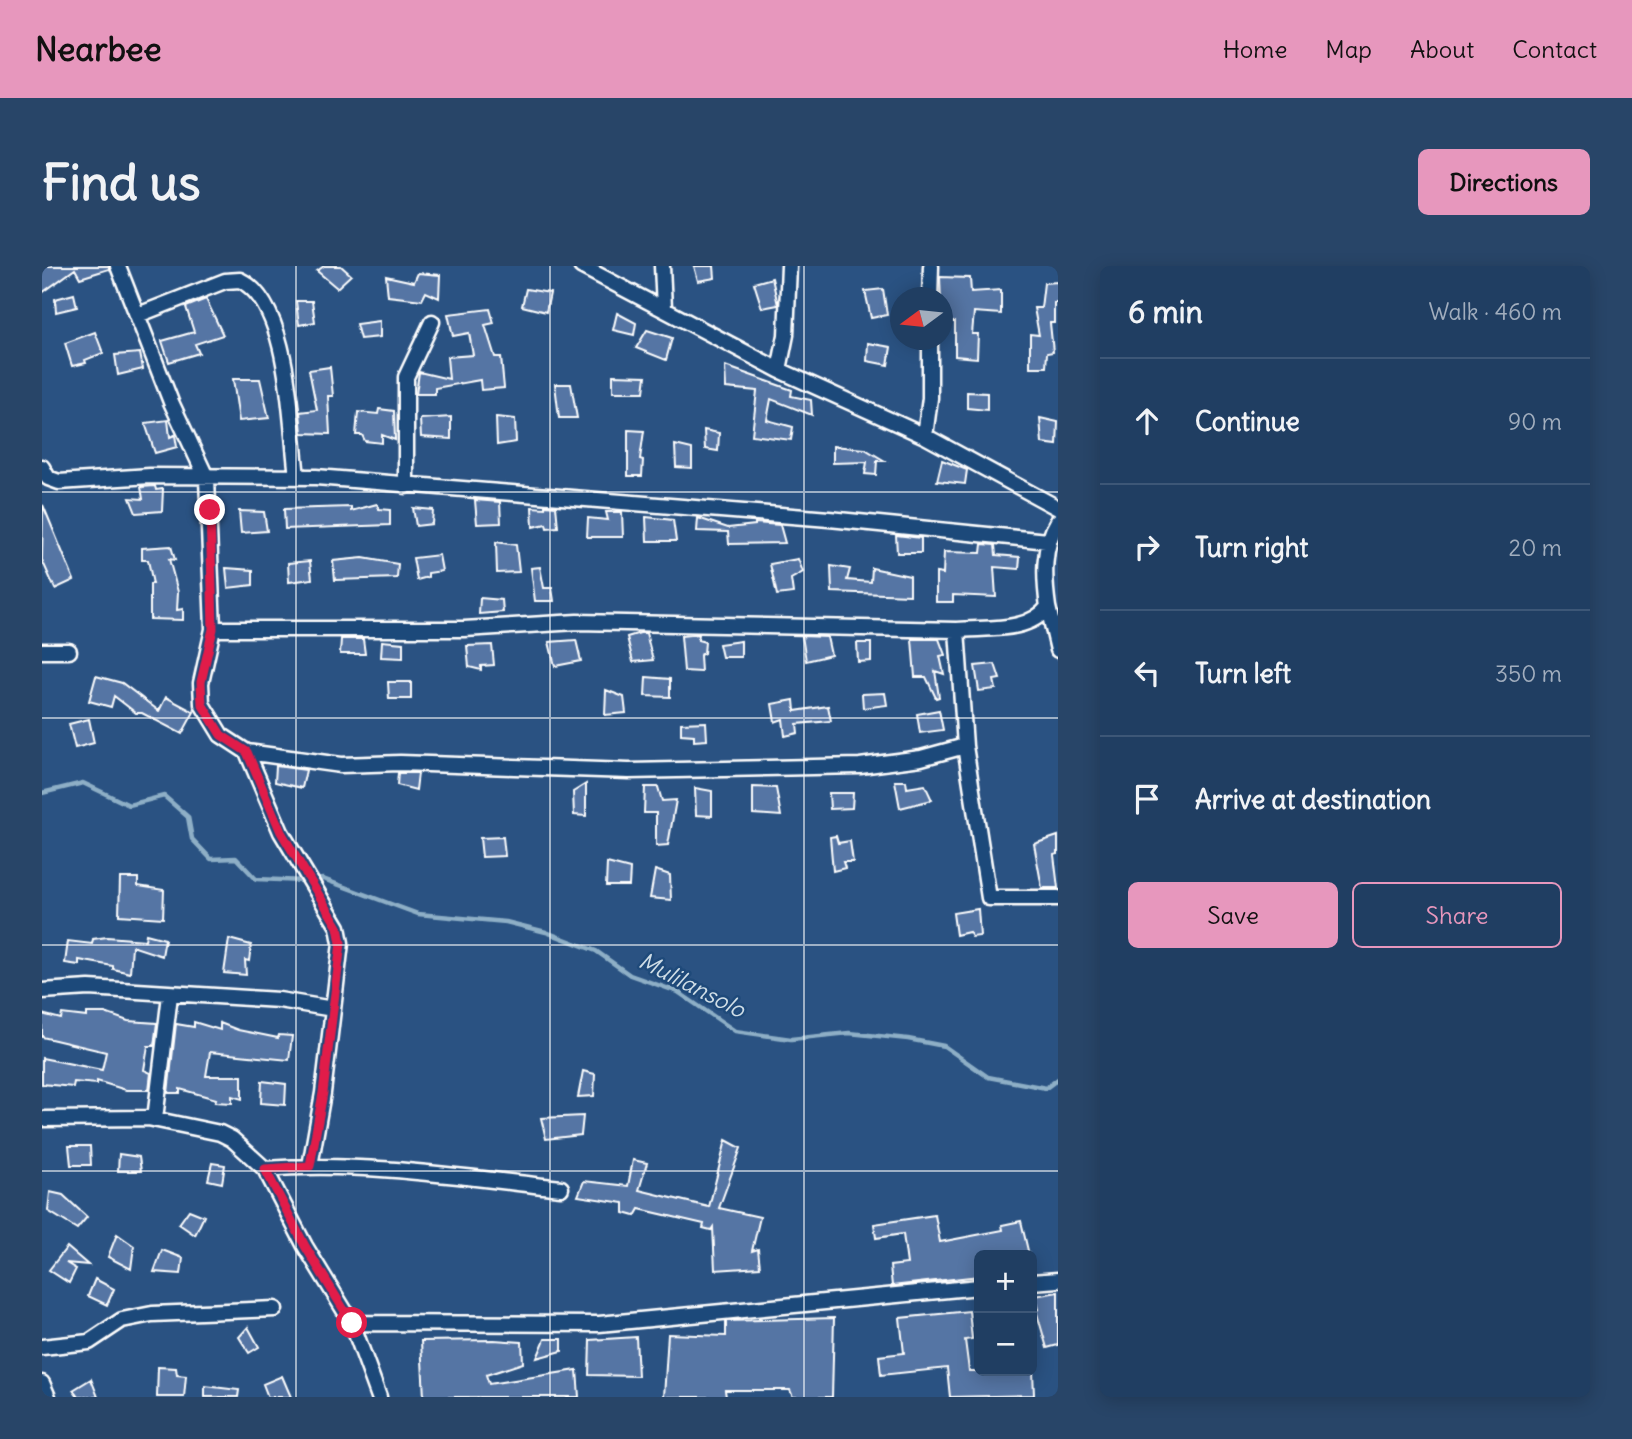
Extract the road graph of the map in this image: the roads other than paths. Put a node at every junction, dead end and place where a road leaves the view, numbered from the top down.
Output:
1 (118, 266) edge
2 (581, 266) edge
3 (662, 266) edge
4 (789, 266) edge
5 (931, 266) edge
6 (930, 287) edge
7 (664, 308) junction
8 (138, 315) junction
9 (432, 322) dead end
10 (930, 350) edge
11 (779, 370) junction
12 (925, 436) junction
13 (42, 467) edge
14 (297, 476) junction
15 (207, 479) junction
16 (406, 486) junction
17 (1058, 508) edge
18 (1058, 521) edge
19 (1048, 541) junction
20 (1048, 607) junction
21 (213, 629) junction
22 (957, 630) junction
23 (1058, 650) edge
24 (42, 651) edge
25 (69, 651) dead end
26 (965, 746) junction
27 (247, 752) junction
28 (1058, 898) edge
29 (42, 991) edge
30 (170, 995) junction
31 (332, 1009) junction
32 (42, 1119) edge
33 (155, 1119) junction
34 (310, 1166) junction
35 (265, 1169) junction
36 (561, 1188) dead end
37 (1058, 1280) edge
38 (1037, 1282) edge
39 (974, 1287) edge
40 (275, 1310) dead end
41 (352, 1323) junction
42 (42, 1347) edge
43 (42, 1383) edge
44 (48, 1397) edge
45 (379, 1397) edge

1 - 8 street
2 - 7 street
3 - 7 street
4 - 11 street
5 - 6 street
7 - 11 street
8 - 14 street
8 - 15 street
9 - 16 street
10 - 12 street
11 - 12 street
12 - 17 street
13 - 15 street
14 - 15 street
14 - 16 street
15 - 21 street
16 - 19 street
18 - 19 street
19 - 20 street
20 - 22 street
20 - 23 street
21 - 22 street
21 - 27 street
22 - 26 street
24 - 25 street
26 - 27 street
26 - 28 street
27 - 31 street
29 - 30 street
30 - 31 street
30 - 33 street
31 - 34 street
32 - 33 street
33 - 35 street
34 - 35 street
34 - 36 street
35 - 41 street
37 - 38 street
39 - 41 street
40 - 42 street
41 - 45 street
43 - 44 street

